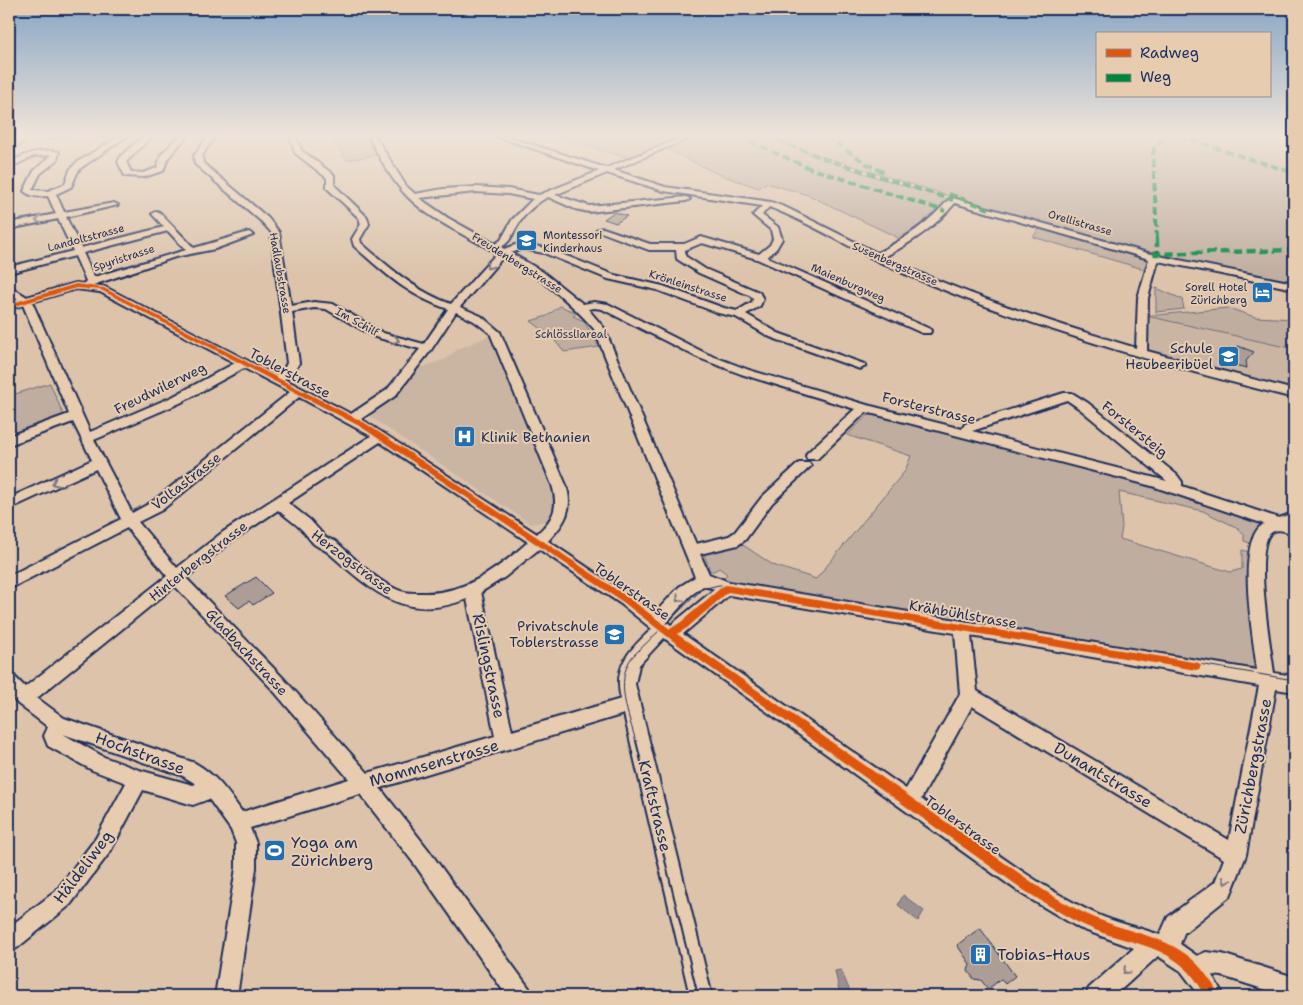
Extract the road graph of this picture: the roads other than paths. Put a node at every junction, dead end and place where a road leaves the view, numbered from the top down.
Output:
1 (31, 183) edge
2 (68, 183) edge
3 (223, 183) edge
4 (330, 183) edge
5 (401, 183) edge
6 (577, 183) edge
7 (645, 183) edge
8 (51, 193) junction
9 (549, 195) junction
10 (412, 197) junction
11 (713, 197) junction
12 (539, 198) junction
13 (768, 204) junction
14 (114, 205) dead end
15 (156, 214) dead end
16 (61, 217) junction
17 (9, 226) edge
18 (170, 228) junction
19 (600, 230) dead end
20 (249, 235) dead end
21 (683, 247) junction
22 (497, 250) junction
23 (192, 251) junction
24 (77, 252) junction
25 (1154, 256) junction
26 (760, 257) junction
27 (877, 257) junction
28 (9, 270) edge
29 (90, 284) junction
30 (1294, 286) edge
31 (9, 289) edge
32 (27, 304) junction
33 (9, 306) edge
34 (581, 307) junction
35 (454, 308) junction
36 (287, 310) junction
37 (739, 314) junction
38 (926, 331) dead end
39 (427, 348) junction
40 (1141, 354) junction
41 (244, 363) junction
42 (860, 366) dead end
43 (276, 379) junction
44 (299, 391) junction
45 (1294, 394) edge
46 (864, 408) junction
47 (76, 416) junction
48 (352, 419) junction
49 (965, 433) junction
50 (380, 436) junction
51 (87, 438) junction
52 (9, 441) edge
53 (99, 462) junction
54 (1175, 489) junction
55 (278, 503) junction
56 (9, 504) edge
57 (1294, 518) edge
58 (130, 521) junction
59 (1277, 524) junction
60 (1294, 529) edge
61 (538, 541) junction
62 (693, 550) junction
63 (176, 577) junction
64 (704, 580) junction
65 (9, 583) edge
66 (726, 588) junction
67 (473, 590) junction
68 (962, 627) junction
69 (664, 628) junction
70 (1266, 679) junction
71 (9, 682) edge
72 (1294, 684) edge
73 (969, 695) junction
74 (24, 698) junction
75 (630, 704) junction
76 (58, 724) junction
77 (505, 742) junction
78 (139, 779) junction
79 (364, 784) junction
80 (213, 788) junction
81 (909, 802) junction
82 (239, 824) junction
83 (1236, 855) junction
84 (9, 940) edge
85 (1161, 947) junction
86 (1194, 968) junction
87 (1294, 988) edge
88 (226, 996) edge
89 (521, 996) edge
90 (701, 996) edge
91 (1097, 996) edge
92 (1213, 996) edge

1 - 8 street
2 - 8 street
3 - 36 street, Hadlaubstrasse
4 - 35 street, Herzogstrasse
5 - 10 street, Freudenbergstrasse
6 - 9 street
7 - 11 street, Susenbergstrasse
8 - 16 street
9 - 11 street
9 - 12 street
10 - 12 street
10 - 22 street, Freudenbergstrasse
11 - 13 street, Susenbergstrasse
12 - 22 street
13 - 26 street
13 - 27 street, Susenbergstrasse
14 - 16 street
15 - 18 street
16 -> 17 street
16 - 24 street
18 - 23 street
18 - 24 street, Landoltstrasse
19 - 21 street
20 - 23 street, Spyristrasse
21 - 26 street
21 - 37 street, Krönleinstrasse
22 - 34 street, Freudenbergstrasse
22 -> 35 street
22 - 37 street, Krönleinstrasse
23 - 29 street, Spyristrasse
24 - 28 street, Landoltstrasse
24 - 29 street
25 - 27 street, Orellistrasse
25 - 30 street, Orellistrasse
25 - 40 street
26 - 38 street, Maienburgweg
27 - 40 street, Susenbergstrasse
29 - 32 street, Spyristrasse
29 - 41 street, Toblerstrasse
31 - 32 street
32 - 33 street
32 - 47 street, Gladbachstrasse
34 - 46 street, Forsterstrasse
34 - 62 street, Freudenbergstrasse
35 - 39 street
35 - 61 street, Herzogstrasse
36 -> 39 street, Im Schilf
36 - 43 street, Hadlaubstrasse
37 - 42 street
39 - 48 street
40 - 45 street, Susenbergstrasse
41 - 43 street, Toblerstrasse
41 - 51 street, Freudwilerweg
43 - 44 street, Toblerstrasse
44 - 48 street, Toblerstrasse
44 - 58 street, Voltastrasse
46 - 49 street, Forsterstrasse
46 - 62 street
47 - 51 street, Gladbachstrasse
47 - 52 street
48 - 50 street, Toblerstrasse
49 - 54 street, Forsterstrasse
49 - 54 street, Forstersteig
50 - 55 street, Hinterbergstrasse
50 - 61 street, Toblerstrasse
51 - 53 street, Gladbachstrasse
53 -> 56 street
53 - 58 street, Gladbachstrasse
54 - 59 street, Forsterstrasse
55 - 63 street, Hinterbergstrasse
55 - 67 street, Herzogstrasse
57 - 59 street, Zürichbergstrasse
58 - 63 street, Gladbachstrasse
58 - 65 street, Voltastrasse
59 - 60 street, Forsterstrasse
59 - 70 street, Zürichbergstrasse
61 - 67 street, Herzogstrasse
61 - 69 street, Toblerstrasse
62 - 64 street, Freudenbergstrasse
63 - 74 street, Hinterbergstrasse
63 - 79 street, Gladbachstrasse
64 - 66 street, Krähbühlstrasse
64 -> 69 street
66 - 68 street, Krähbühlstrasse
66 - 69 street
67 - 77 street, Rislingstrasse
68 - 70 street, Krähbühlstrasse
68 - 73 street
69 - 75 street, Kraftstrasse
69 - 81 street, Toblerstrasse
70 - 72 street, Krähbühlstrasse
70 - 83 street, Zürichbergstrasse
71 - 74 street, Hochstrasse
73 - 81 street
73 - 83 street, Dunantstrasse
74 - 76 street, Hochstrasse
75 - 77 street, Mommsenstrasse
75 - 90 street, Kraftstrasse
76 - 78 street
76 - 80 street, Hochstrasse
77 - 79 street, Mommsenstrasse
78 - 80 street
78 - 84 street, Häldeliweg
79 - 82 street, Mommsenstrasse
79 - 89 street, Gladbachstrasse
80 - 82 street, Hochstrasse
81 - 85 street, Toblerstrasse
82 - 88 street, Hochstrasse
83 -> 85 street, Zürichbergstrasse
85 - 86 street, Toblerstrasse
85 -> 91 street
86 - 87 street
86 - 92 street, Toblerstrasse

